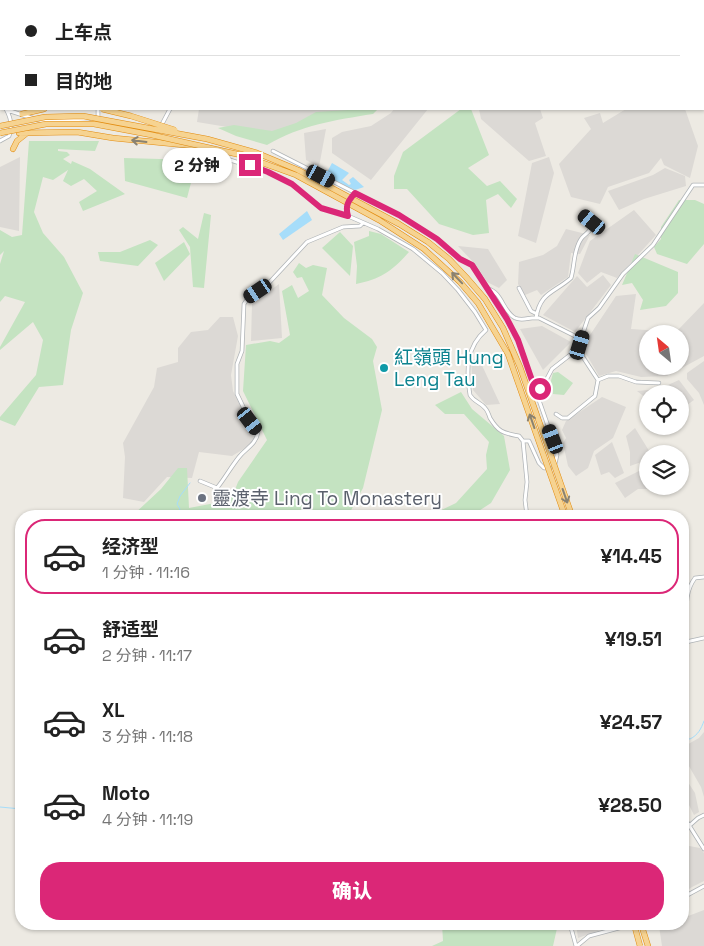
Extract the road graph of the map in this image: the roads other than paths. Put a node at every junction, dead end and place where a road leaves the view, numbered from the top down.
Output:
1 (6, 110) edge
2 (9, 110) edge
3 (39, 110) edge
4 (100, 110) edge
5 (105, 110) edge
6 (169, 110) edge
7 (22, 114) junction
8 (98, 120) junction
9 (46, 121) junction
10 (0, 126) edge
11 (0, 132) edge
12 (27, 132) junction
13 (20, 133) junction
14 (10, 134) junction
15 (207, 139) junction
16 (0, 141) edge
17 (205, 146) junction
18 (13, 149) dead end
19 (273, 151) dead end
20 (230, 160) dead end
21 (704, 185) edge
22 (355, 193) junction
23 (582, 213) dead end
24 (348, 216) junction
25 (363, 223) junction
26 (519, 288) dead end
27 (488, 289) junction
28 (537, 316) junction
29 (582, 335) junction
30 (579, 348) junction
31 (598, 380) junction
32 (659, 383) dead end
33 (535, 389) junction
34 (556, 414) dead end
35 (523, 441) junction
36 (200, 481) dead end
37 (217, 488) junction
38 (219, 497) dead end
39 (526, 510) edge
40 (563, 510) edge
41 (570, 510) edge
42 (704, 577) edge
43 (689, 594) edge
44 (704, 638) edge
45 (689, 641) edge
46 (704, 815) edge
47 (690, 826) joint
48 (704, 849) edge
49 (704, 886) edge
50 (689, 894) edge
51 (572, 930) edge
52 (612, 930) edge
53 (636, 930) edge
54 (643, 930) edge
55 (576, 946) edge
56 (640, 946) edge
57 (648, 946) edge

1 - 14 street
2 - 7 street
3 - 7 highway
4 - 8 street
5 - 15 highway, bridge
6 - 8 street
7 - 9 street
8 - 9 street
9 - 13 street
10 - 15 highway, bridge
11 - 17 highway, bridge
12 - 13 highway
17 -> 12 highway, bridge
12 - 18 highway
13 - 14 street
14 - 16 street
15 -> 41 highway, bridge
40 -> 17 highway, bridge
19 - 22 street
20 - 24 street
21 - 29 street
22 - 24 street
22 - 27 street
23 - 28 street
24 - 25 street
25 - 35 street
25 - 37 street
26 - 28 street
27 - 28 street
27 - 33 street
28 - 29 street
29 - 30 street
30 - 31 street
30 - 33 street
31 - 32 street
31 - 34 street
33 - 35 street
35 - 39 street
36 - 37 street
37 - 38 street
42 - 43 street
44 - 45 street
46 - 47 street
47 - 48 street
49 - 50 street
51 - 55 street
52 - 55 street
53 - 56 highway, bridge
54 - 57 highway

